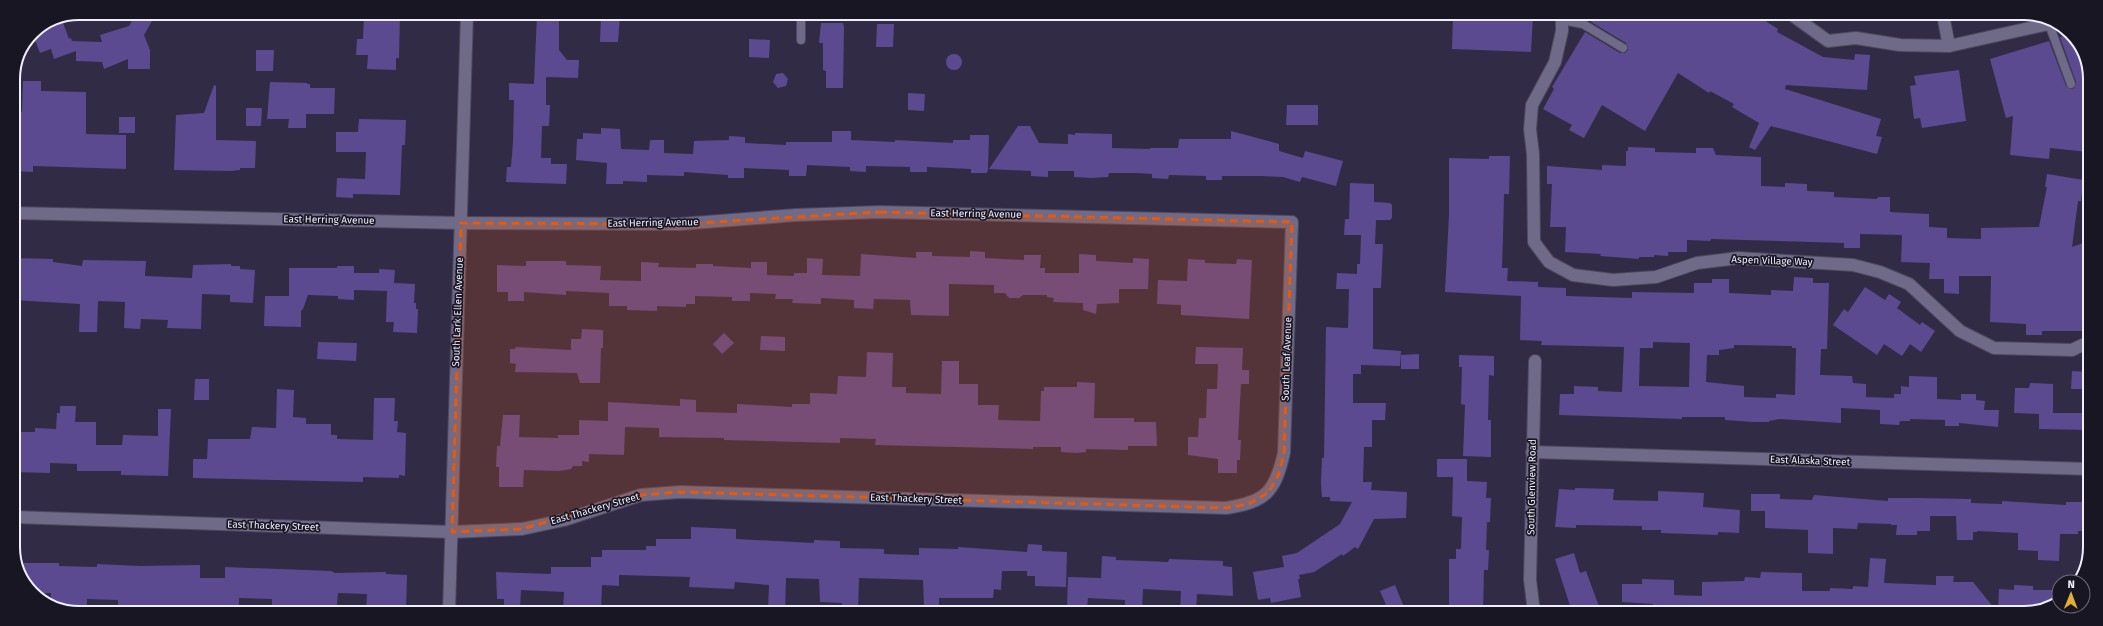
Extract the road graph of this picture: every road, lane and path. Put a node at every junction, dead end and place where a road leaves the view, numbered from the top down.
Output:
1 (467, 20) edge
2 (801, 20) edge
3 (1562, 20) edge
4 (1571, 20) edge
5 (1799, 20) edge
6 (1944, 20) edge
7 (2046, 24) edge
8 (2053, 27) edge
9 (801, 40) dead end
10 (1949, 46) junction
11 (1623, 48) dead end
12 (2072, 84) dead end
13 (20, 213) edge
14 (1292, 222) joint
15 (460, 223) junction
16 (2083, 345) edge
17 (1535, 361) dead end
18 (1532, 452) junction
19 (2083, 469) edge
20 (1269, 492) joint
21 (20, 517) edge
22 (452, 532) junction
23 (449, 606) edge
24 (1533, 606) edge

1 - 15 street, South Lark Ellen Avenue
2 - 9 lane
3 - 16 street, Aspen Village Way
4 - 11 lane
5 - 10 street
6 - 10 street
7 - 10 street
8 - 12 lane
13 - 15 street, East Herring Avenue
14 - 15 street, East Herring Avenue
14 - 20 street, South Leaf Avenue
15 - 22 street, South Lark Ellen Avenue
17 - 18 street, South Glenview Road
18 - 19 street, East Alaska Street
18 - 24 street, South Glenview Road
20 - 22 street, East Thackery Street
21 - 22 street, East Thackery Street
22 - 23 street, South Lark Ellen Avenue

